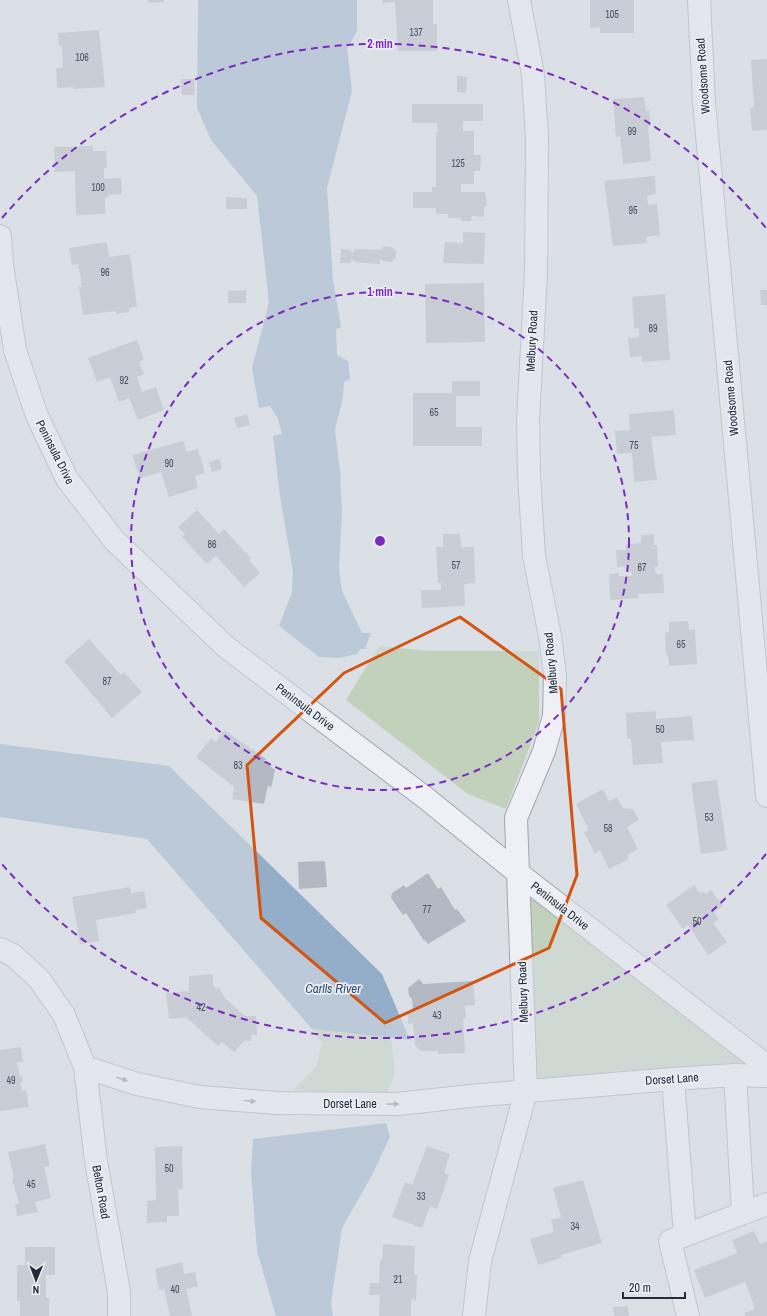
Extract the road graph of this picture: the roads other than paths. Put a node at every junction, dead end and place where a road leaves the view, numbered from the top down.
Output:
1 (519, 0) edge
2 (699, 0) edge
3 (0, 242) edge
4 (767, 796) edge
5 (518, 873) junction
6 (0, 949) edge
7 (767, 1066) edge
8 (85, 1067) junction
9 (735, 1075) junction
10 (767, 1076) edge
11 (673, 1079) junction
12 (526, 1091) junction
13 (767, 1204) edge
14 (743, 1212) junction
15 (685, 1235) junction
16 (119, 1316) edge
17 (474, 1316) edge
18 (688, 1316) edge

1 - 5 street, Melbury Road
2 - 4 street, Woodsome Road
3 - 5 street, Peninsula Drive
5 - 7 street, Peninsula Drive
5 - 12 street, Melbury Road
6 - 8 street
8 -> 12 street, Dorset Lane
8 - 16 street, Belton Road
9 - 10 street, Dorset Lane
9 - 11 street, Dorset Lane
9 - 14 street
11 - 12 street, Dorset Lane
11 - 15 street
12 - 17 street, Melbury Road
13 - 14 street
14 - 15 street
15 - 18 street

